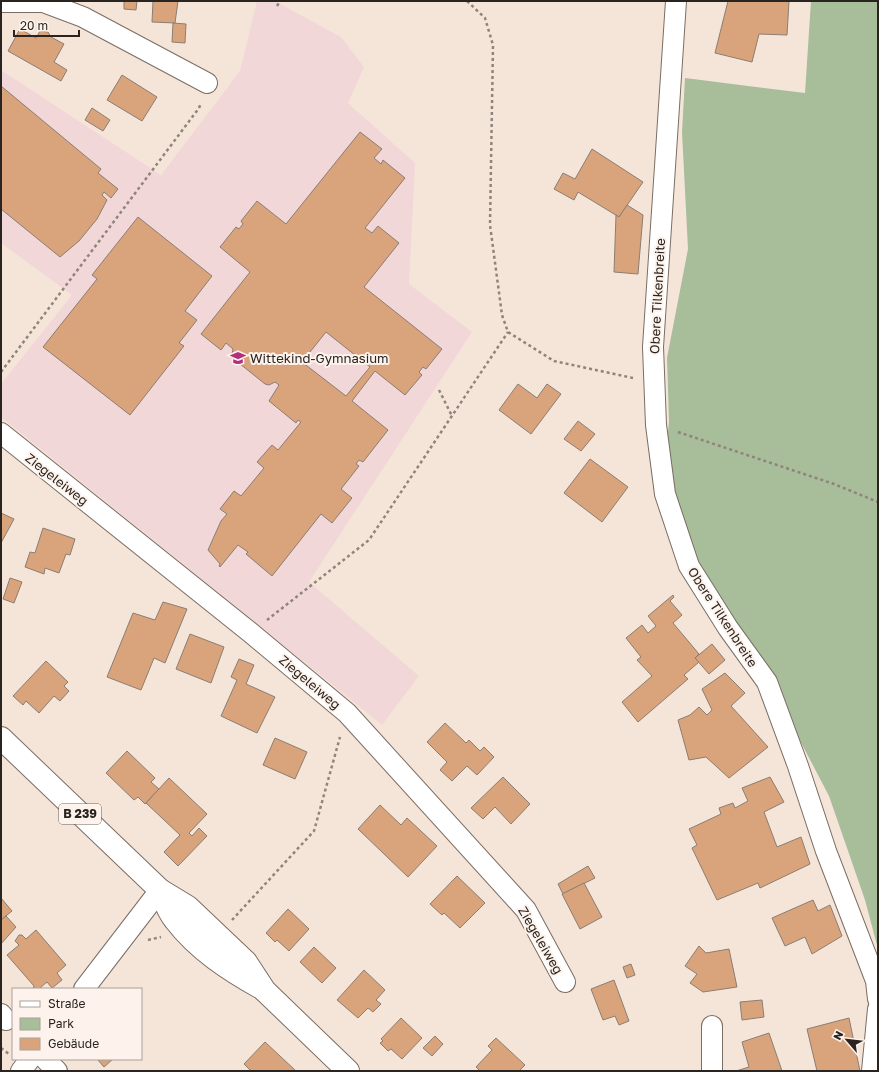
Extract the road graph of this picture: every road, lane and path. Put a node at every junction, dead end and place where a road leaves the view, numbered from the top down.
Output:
1 (280, 1) edge
2 (467, 1) edge
3 (676, 1) edge
4 (1, 2) edge
5 (277, 6) dead end
6 (207, 83) joint
7 (508, 332) junction
8 (1, 372) edge
9 (655, 383) junction
10 (439, 390) dead end
11 (452, 416) junction
12 (656, 425) junction
13 (1, 433) edge
14 (878, 502) edge
15 (251, 633) junction
16 (347, 713) junction
17 (1, 738) edge
18 (160, 890) junction
19 (243, 907) dead end
20 (565, 982) dead end
21 (85, 988) edge
22 (878, 999) edge
23 (878, 1009) edge
24 (712, 1026) dead end
25 (29, 1060) edge
26 (46, 1060) edge
27 (21, 1071) edge
28 (57, 1071) edge
29 (348, 1071) edge
30 (712, 1071) edge
31 (872, 1071) edge

1 - 5 path
2 - 7 path
3 - 9 street, Obere Tilkenbreite
4 - 6 street
6 - 8 path
7 - 9 path
7 - 11 path
9 - 12 street, Obere Tilkenbreite
10 - 11 path
11 - 15 path
12 - 14 path
12 - 22 street, Obere Tilkenbreite
13 - 15 street, Ziegeleiweg
15 - 16 street, Ziegeleiweg
16 - 19 path
16 - 20 street, Ziegeleiweg
17 - 18 main road, B 239
18 - 21 street
18 - 29 main road, B 239
23 - 31 street
24 - 30 street
25 - 27 street
26 - 28 street

